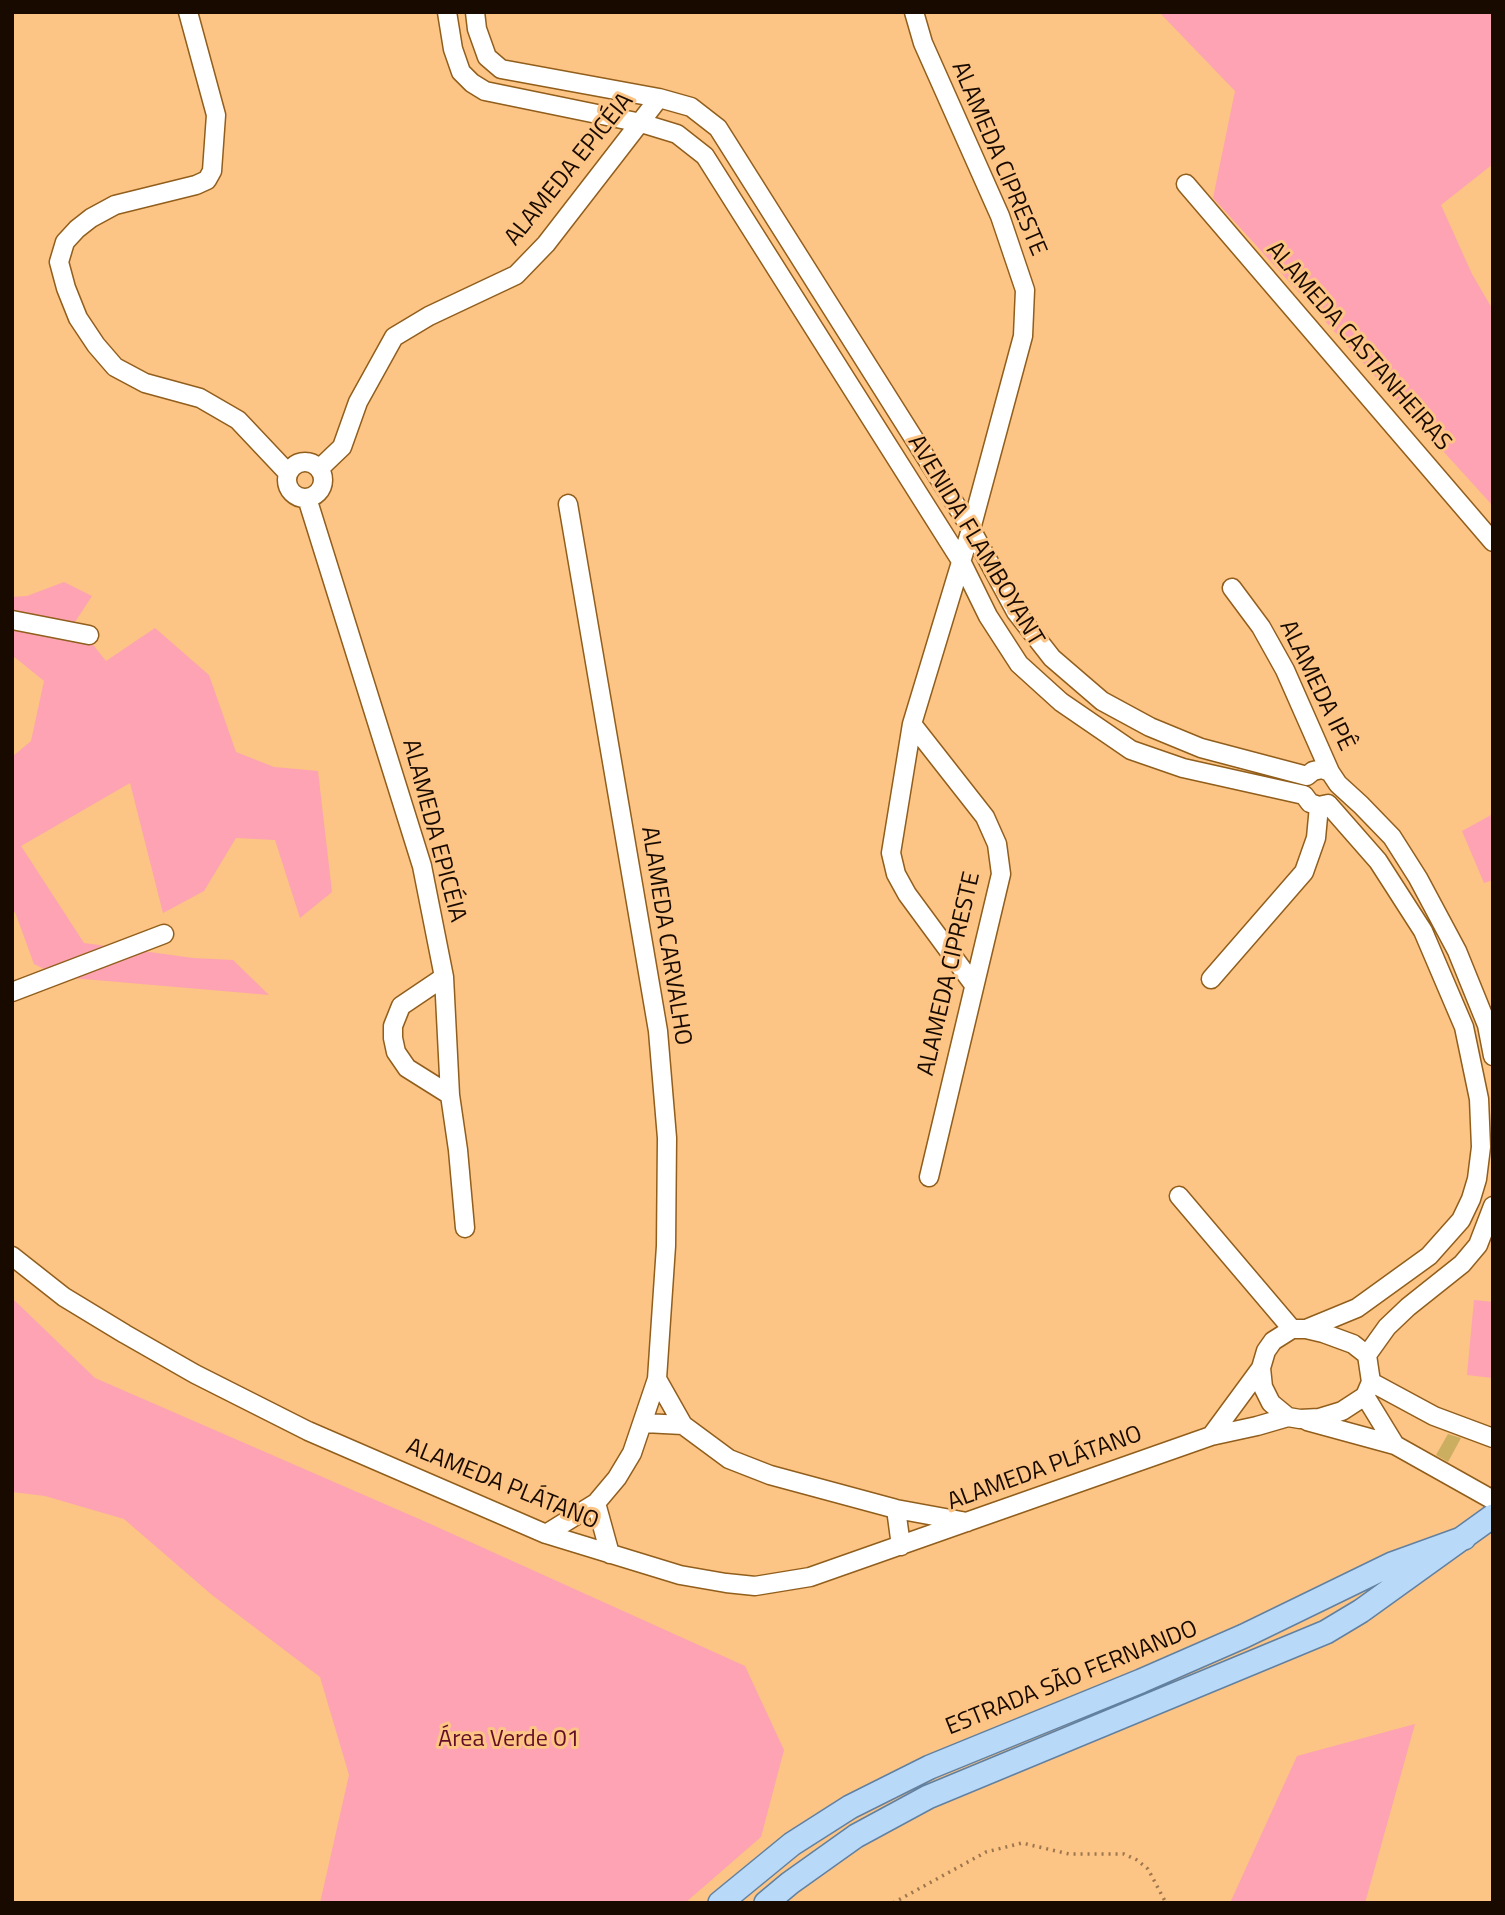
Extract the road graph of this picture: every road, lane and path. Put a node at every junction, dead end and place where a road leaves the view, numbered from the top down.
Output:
1 (188, 12) edge
2 (447, 12) edge
3 (475, 12) edge
4 (915, 12) edge
5 (659, 98) junction
6 (641, 123) junction
7 (1186, 184) dead end
8 (319, 469) junction
9 (288, 473) junction
10 (938, 477) junction
11 (917, 491) junction
12 (307, 498) junction
13 (568, 504) dead end
14 (971, 529) junction
15 (1493, 542) edge
16 (961, 561) junction
17 (1232, 588) dead end
18 (12, 620) edge
19 (89, 635) dead end
20 (912, 724) junction
21 (1307, 776) junction
22 (1334, 778) junction
23 (1304, 795) junction
24 (1324, 805) junction
25 (164, 934) dead end
26 (443, 977) junction
27 (1211, 979) dead end
28 (974, 985) junction
29 (12, 992) edge
30 (1493, 1056) edge
31 (450, 1095) junction
32 (1487, 1127) edge
33 (929, 1177) dead end
34 (1179, 1196) dead end
35 (1493, 1206) edge
36 (465, 1228) dead end
37 (12, 1256) edge
38 (1299, 1329) junction
39 (1367, 1355) junction
40 (1261, 1368) junction
41 (657, 1379) junction
42 (1368, 1389) junction
43 (1294, 1418) junction
44 (643, 1423) junction
45 (683, 1425) junction
46 (1211, 1436) junction
47 (1493, 1438) edge
48 (1395, 1445) junction
49 (1493, 1500) edge
50 (596, 1503) junction
51 (896, 1509) junction
52 (1493, 1516) edge
53 (969, 1522) junction
54 (547, 1534) junction
55 (1464, 1538) junction
56 (901, 1546) junction
57 (610, 1554) junction
58 (720, 1903) edge
59 (766, 1903) edge
60 (893, 1903) edge
61 (1166, 1903) edge

1 - 9 street
2 - 6 street, AVENIDA FLAMBOYANT
3 - 5 street, AVENIDA FLAMBOYANT
4 - 14 street, ALAMEDA CIPRESTE
5 - 6 street, ALAMEDA EPICÉIA
5 - 10 street, AVENIDA FLAMBOYANT
6 - 8 street, ALAMEDA EPICÉIA
6 - 11 street, AVENIDA FLAMBOYANT
7 - 15 street, ALAMEDA CASTANHEIRAS
8 - 9 street
8 - 12 street
9 - 12 street
10 - 11 street
10 - 14 street, AVENIDA FLAMBOYANT
11 - 16 street, AVENIDA FLAMBOYANT
12 - 26 street, ALAMEDA EPICÉIA
13 - 41 street, ALAMEDA CARVALHO
14 - 16 street, ALAMEDA CIPRESTE
14 - 21 street, AVENIDA FLAMBOYANT
16 - 20 street, ALAMEDA CIPRESTE
16 - 23 street, AVENIDA FLAMBOYANT
17 - 22 street, ALAMEDA IPÊ
18 - 19 street
20 - 28 street, ALAMEDA CIPRESTE
20 - 28 street, ALAMEDA CIPRESTE
21 - 22 street, AVENIDA FLAMBOYANT
21 - 23 street
22 - 24 street
22 - 30 street
23 - 24 street, AVENIDA FLAMBOYANT
24 - 27 street
24 - 32 street, AVENIDA FLAMBOYANT
25 - 29 street
26 - 31 street, ALAMEDA EPICÉIA
26 - 31 street
28 - 33 street, ALAMEDA CIPRESTE
31 - 36 street, ALAMEDA EPICÉIA
32 - 38 street, AVENIDA FLAMBOYANT
34 - 38 street
35 - 39 street
37 - 54 street, ALAMEDA PLÁTANO
38 - 39 street
38 - 40 street
39 - 42 street
40 - 43 street
40 - 46 street
41 - 44 street, ALAMEDA CARVALHO
41 - 45 street
42 - 43 street
42 - 47 street
42 - 48 street
43 - 46 street, ALAMEDA PLÁTANO
43 - 48 street
44 - 45 street
44 - 50 street, ALAMEDA CARVALHO
45 - 51 street
46 - 53 street, ALAMEDA PLÁTANO
48 - 49 street
50 - 54 street, ALAMEDA CARVALHO
50 - 57 street
51 - 53 street
51 - 56 street
52 - 55 main road, ESTRADA SÃO FERNANDO
53 - 56 street, ALAMEDA PLÁTANO
54 - 57 street, ALAMEDA PLÁTANO
55 - 58 main road, ESTRADA SÃO FERNANDO
55 - 59 main road, ESTRADA SÃO FERNANDO
56 - 57 street, ALAMEDA PLÁTANO
60 - 61 path

